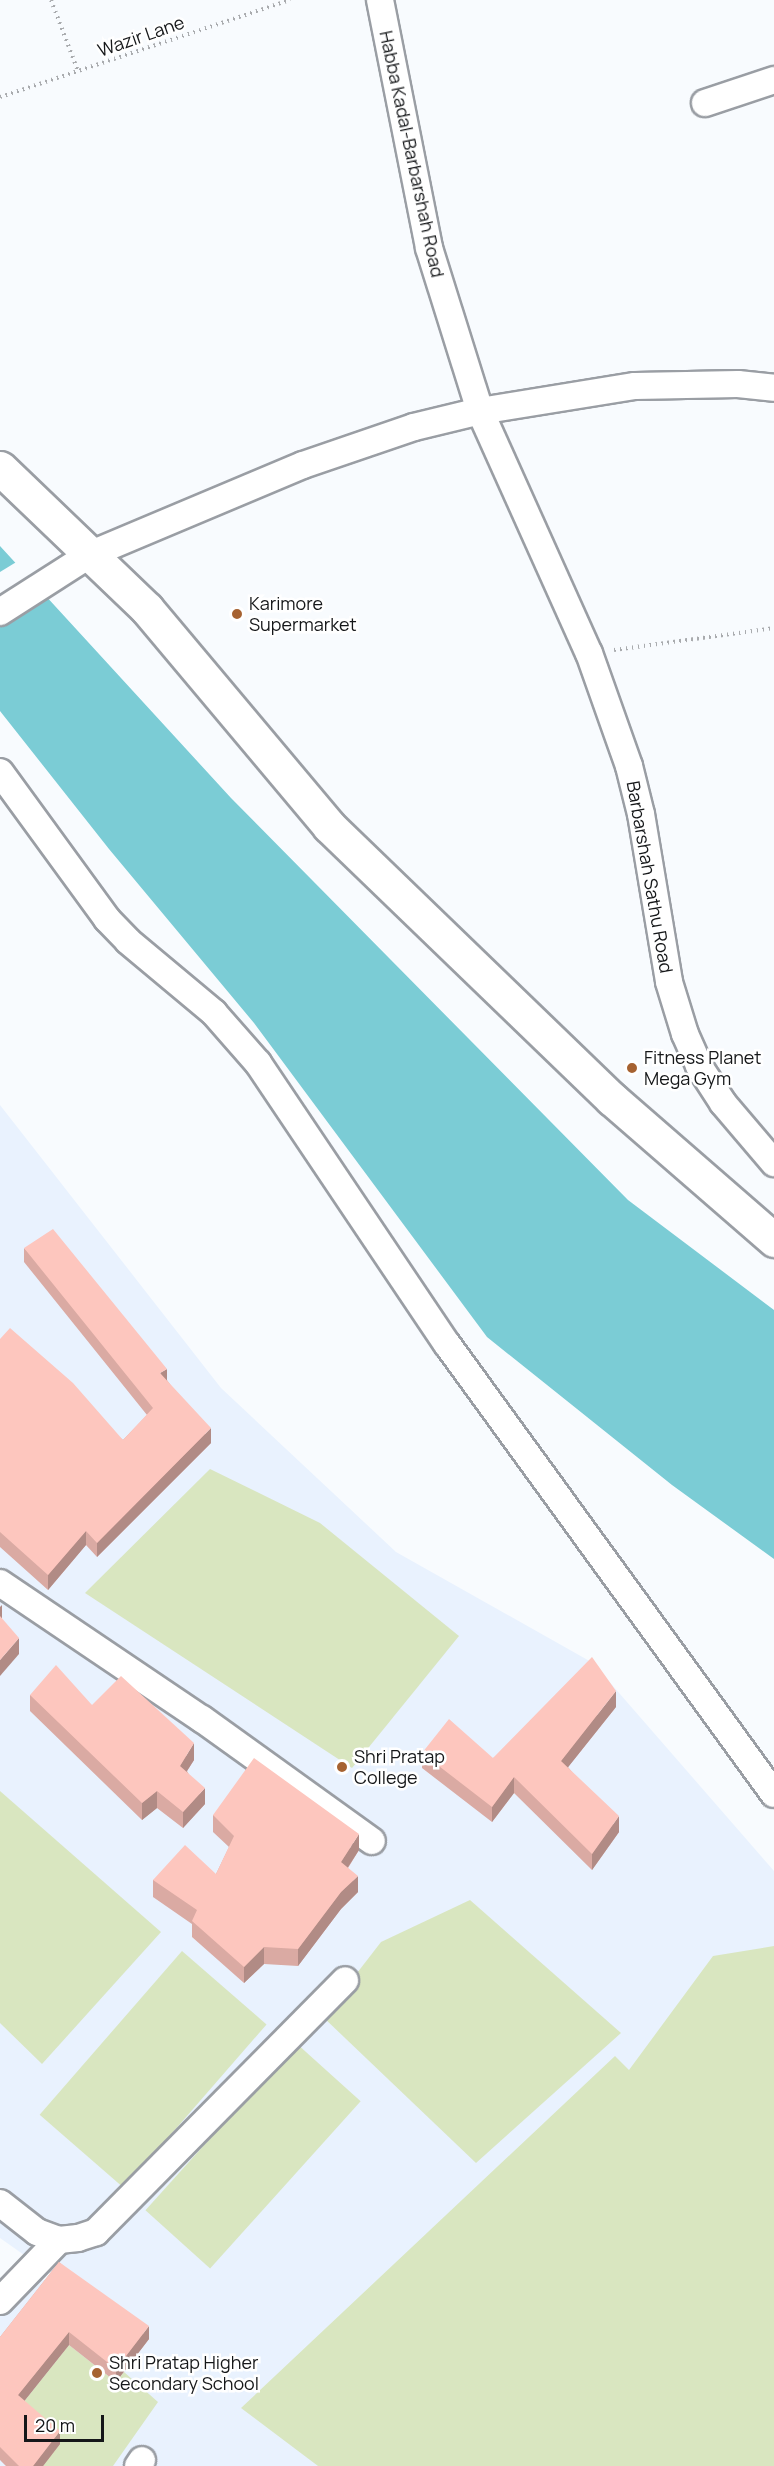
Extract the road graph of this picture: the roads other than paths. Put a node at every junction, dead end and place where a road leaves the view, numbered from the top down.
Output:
1 (380, 0) edge
2 (774, 80) edge
3 (705, 103) dead end
4 (774, 388) edge
5 (480, 411) junction
6 (0, 468) edge
7 (89, 555) junction
8 (0, 612) edge
9 (0, 772) edge
10 (774, 1163) edge
11 (774, 1240) edge
12 (0, 1583) edge
13 (774, 1794) edge
14 (372, 1841) dead end
15 (345, 1980) dead end
16 (0, 2203) edge
17 (60, 2240) junction
18 (0, 2301) edge

1 - 5 street, Habba Kadal-Barbarshah Road
2 - 3 street
4 - 5 street
5 - 7 street
5 - 10 street, Barbarshah Sathu Road
6 - 7 main road
7 - 8 street
7 - 11 main road
9 - 13 street
12 - 14 street
15 - 17 street
16 - 17 street
17 - 18 street

